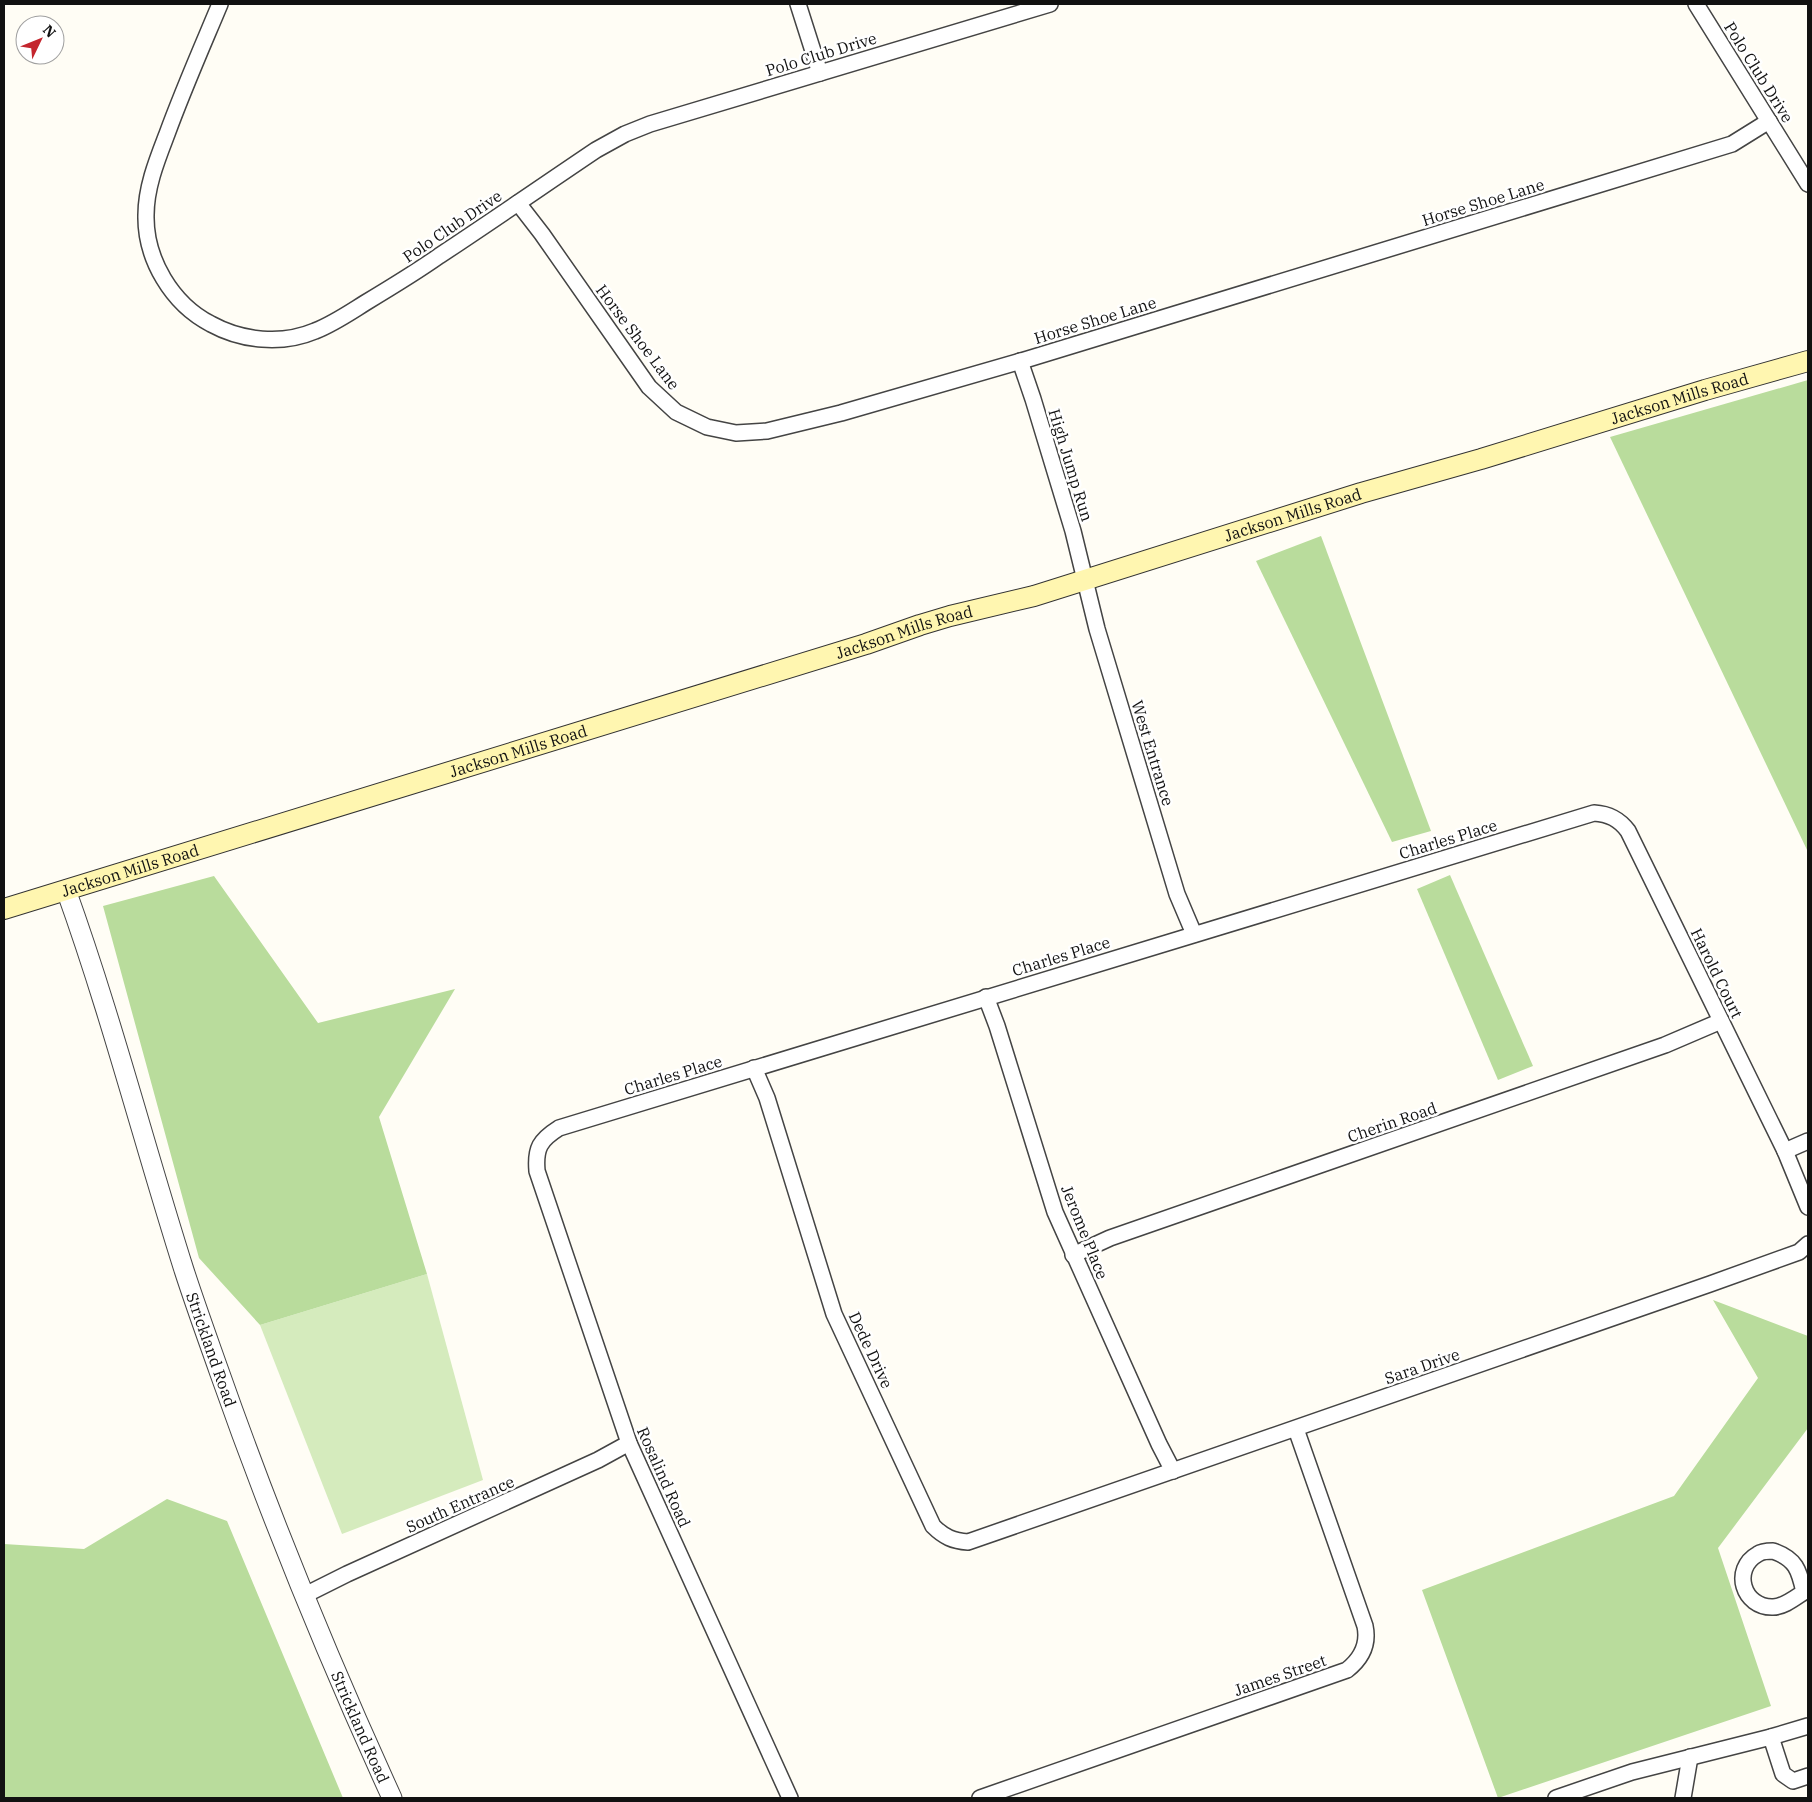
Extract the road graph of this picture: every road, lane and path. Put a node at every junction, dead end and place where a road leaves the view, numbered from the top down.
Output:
1 (220, 4) edge
2 (798, 4) edge
3 (1050, 4) edge
4 (1696, 4) edge
5 (820, 73) junction
6 (1769, 121) junction
7 (1808, 184) edge
8 (518, 203) junction
9 (1020, 361) junction
10 (1808, 361) edge
11 (1084, 580) junction
12 (1612, 816) joint
13 (66, 890) junction
14 (4, 909) edge
15 (1194, 934) junction
16 (986, 997) junction
17 (1721, 1021) junction
18 (754, 1068) junction
19 (1808, 1141) edge
20 (1785, 1151) junction
21 (536, 1158) joint
22 (1808, 1207) edge
23 (1808, 1244) edge
24 (1073, 1255) junction
25 (1296, 1429) junction
26 (629, 1443) junction
27 (1173, 1471) junction
28 (1044, 1516) joint
29 (305, 1595) junction
30 (1808, 1726) edge
31 (1771, 1737) junction
32 (1690, 1757) junction
33 (1808, 1776) edge
34 (392, 1798) edge
35 (790, 1798) edge
36 (980, 1798) edge
37 (1556, 1798) edge
38 (1683, 1798) edge

1 - 8 street, Polo Club Drive
2 - 5 street
3 - 5 street, Polo Club Drive
4 - 6 street, Polo Club Drive
5 - 8 street, Polo Club Drive
6 - 7 street, Polo Club Drive
6 - 9 street, Horse Shoe Lane
8 - 9 street, Horse Shoe Lane
9 - 11 street, High Jump Run
10 - 11 main road, Jackson Mills Road
11 - 13 main road, Jackson Mills Road
11 - 15 street, West Entrance
12 - 15 street, Charles Place
12 - 17 street, Harold Court
13 - 14 main road, Jackson Mills Road
13 - 29 street, Strickland Road
15 - 16 street, Charles Place
16 - 18 street, Charles Place
16 - 24 street, Jerome Place
17 - 20 street, Harold Court
17 - 24 street, Cherin Road
18 - 21 street, Charles Place
18 - 28 street, Dede Drive
19 - 20 street
20 - 22 street
21 - 26 street, Rosalind Road
23 - 25 street, Sara Drive
24 - 27 street, Jerome Place
25 - 27 street, Sara Drive
25 - 36 street, James Street
26 - 29 street, South Entrance
26 - 35 street, Rosalind Road
27 - 28 street, Sara Drive
29 - 34 street, Strickland Road
30 - 31 street
31 - 32 street
31 - 33 street
32 - 37 street
32 - 38 street

